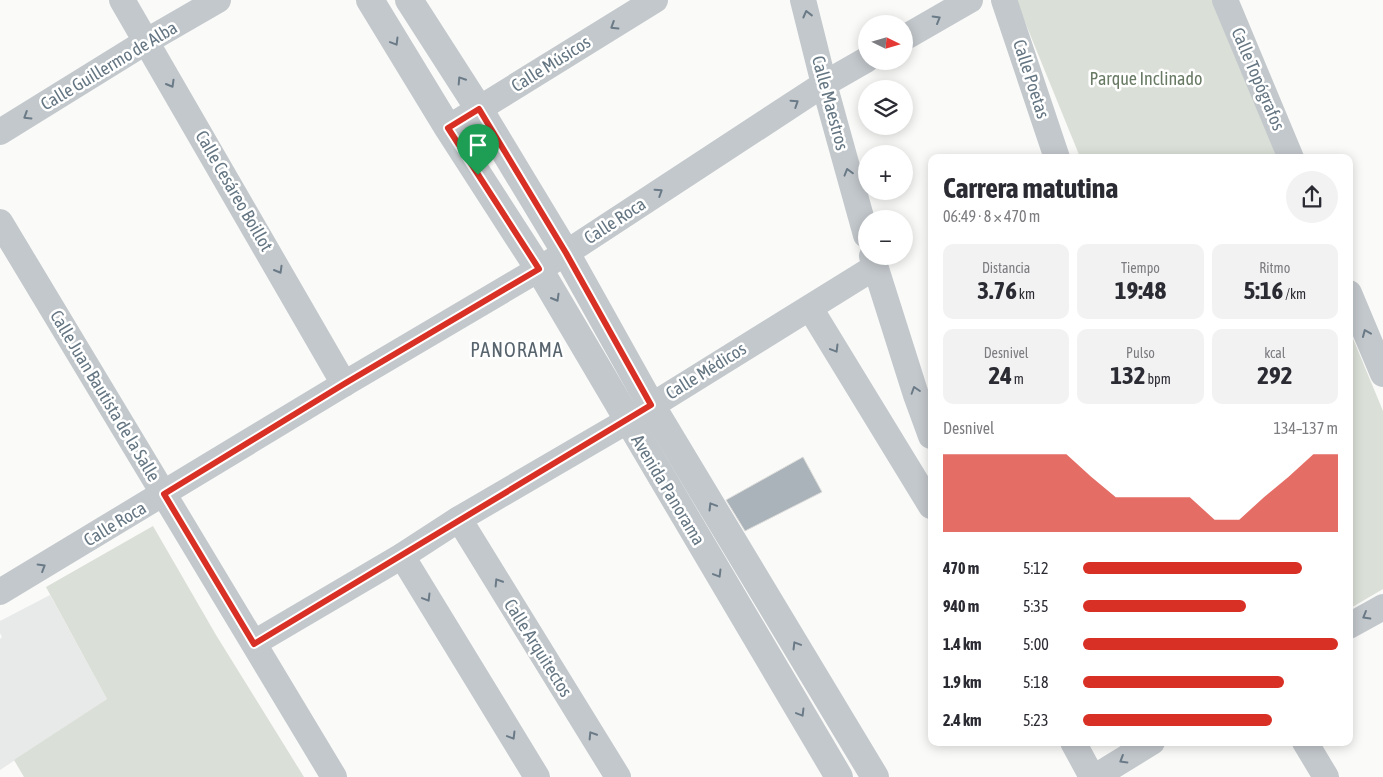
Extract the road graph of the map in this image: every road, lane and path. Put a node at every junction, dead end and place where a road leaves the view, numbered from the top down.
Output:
1 (122, 0) edge
2 (218, 0) edge
3 (370, 0) edge
4 (409, 0) edge
5 (804, 0) edge
6 (970, 0) edge
7 (1004, 0) edge
8 (1225, 0) edge
9 (642, 3) edge
10 (913, 33) edge
11 (147, 41) junction
12 (858, 65) edge
13 (824, 84) junction
14 (479, 109) junction
15 (448, 128) junction
16 (0, 132) edge
17 (1056, 154) edge
18 (1289, 154) edge
19 (859, 210) edge
20 (0, 222) edge
21 (566, 253) junction
22 (869, 265) edge
23 (875, 265) edge
24 (539, 269) junction
25 (1353, 303) edge
26 (810, 308) junction
27 (1383, 374) edge
28 (344, 384) junction
29 (651, 405) junction
30 (627, 421) junction
31 (928, 428) edge
32 (164, 494) junction
33 (928, 501) edge
34 (459, 519) junction
35 (402, 556) junction
36 (0, 592) edge
37 (1383, 607) edge
38 (1353, 624) edge
39 (254, 644) junction
40 (1075, 746) edge
41 (1145, 746) edge
42 (1307, 746) edge
43 (334, 777) edge
44 (537, 777) edge
45 (618, 777) edge
46 (839, 777) edge
47 (875, 777) edge
48 (1094, 777) edge
49 (1326, 777) edge

1 - 11 street, Calle Cesáreo Boillot
2 - 11 street, Calle Guillermo de Alba
3 -> 15 street, Avenida Panorama
14 -> 4 street, Avenida Panorama
13 -> 5 street, Calle Maestros
10 -> 6 street
7 - 17 street, Calle Poetas
8 - 18 street, Calle Topógrafos
9 -> 14 street, Calle Músicos
11 -> 16 street, Calle Guillermo de Alba
11 -> 28 street, Calle Cesáreo Boillot
12 - 13 street, Calle Roca
19 -> 13 street, Calle Maestros
21 -> 13 street, Calle Roca
14 - 15 street, Calle Músicos
14 - 21 street, Avenida Panorama
15 - 24 street, Avenida Panorama
20 - 32 street, Calle Juan Bautista de la Salle
21 - 24 street, Calle Roca
21 - 29 street, Avenida Panorama
22 - 26 street, Calle Médicos
31 -> 23 street
24 - 28 street, Calle Roca
24 -> 30 street, Avenida Panorama
27 -> 25 street
26 - 29 street, Calle Médicos
26 -> 33 street
28 - 32 street, Calle Roca
29 - 30 street, Calle Médicos
47 -> 29 street, Avenida Panorama
30 - 34 street, Calle Médicos
30 -> 46 street, Avenida Panorama
36 -> 32 street, Calle Roca
32 - 39 street, Calle Juan Bautista de la Salle
34 - 35 street, Calle Médicos
45 -> 34 street, Calle Arquitectos
35 - 39 street, Calle Médicos
35 -> 44 street
37 -> 38 street
39 - 43 street, Calle Juan Bautista de la Salle
40 - 48 street
41 -> 48 street
42 - 49 street

